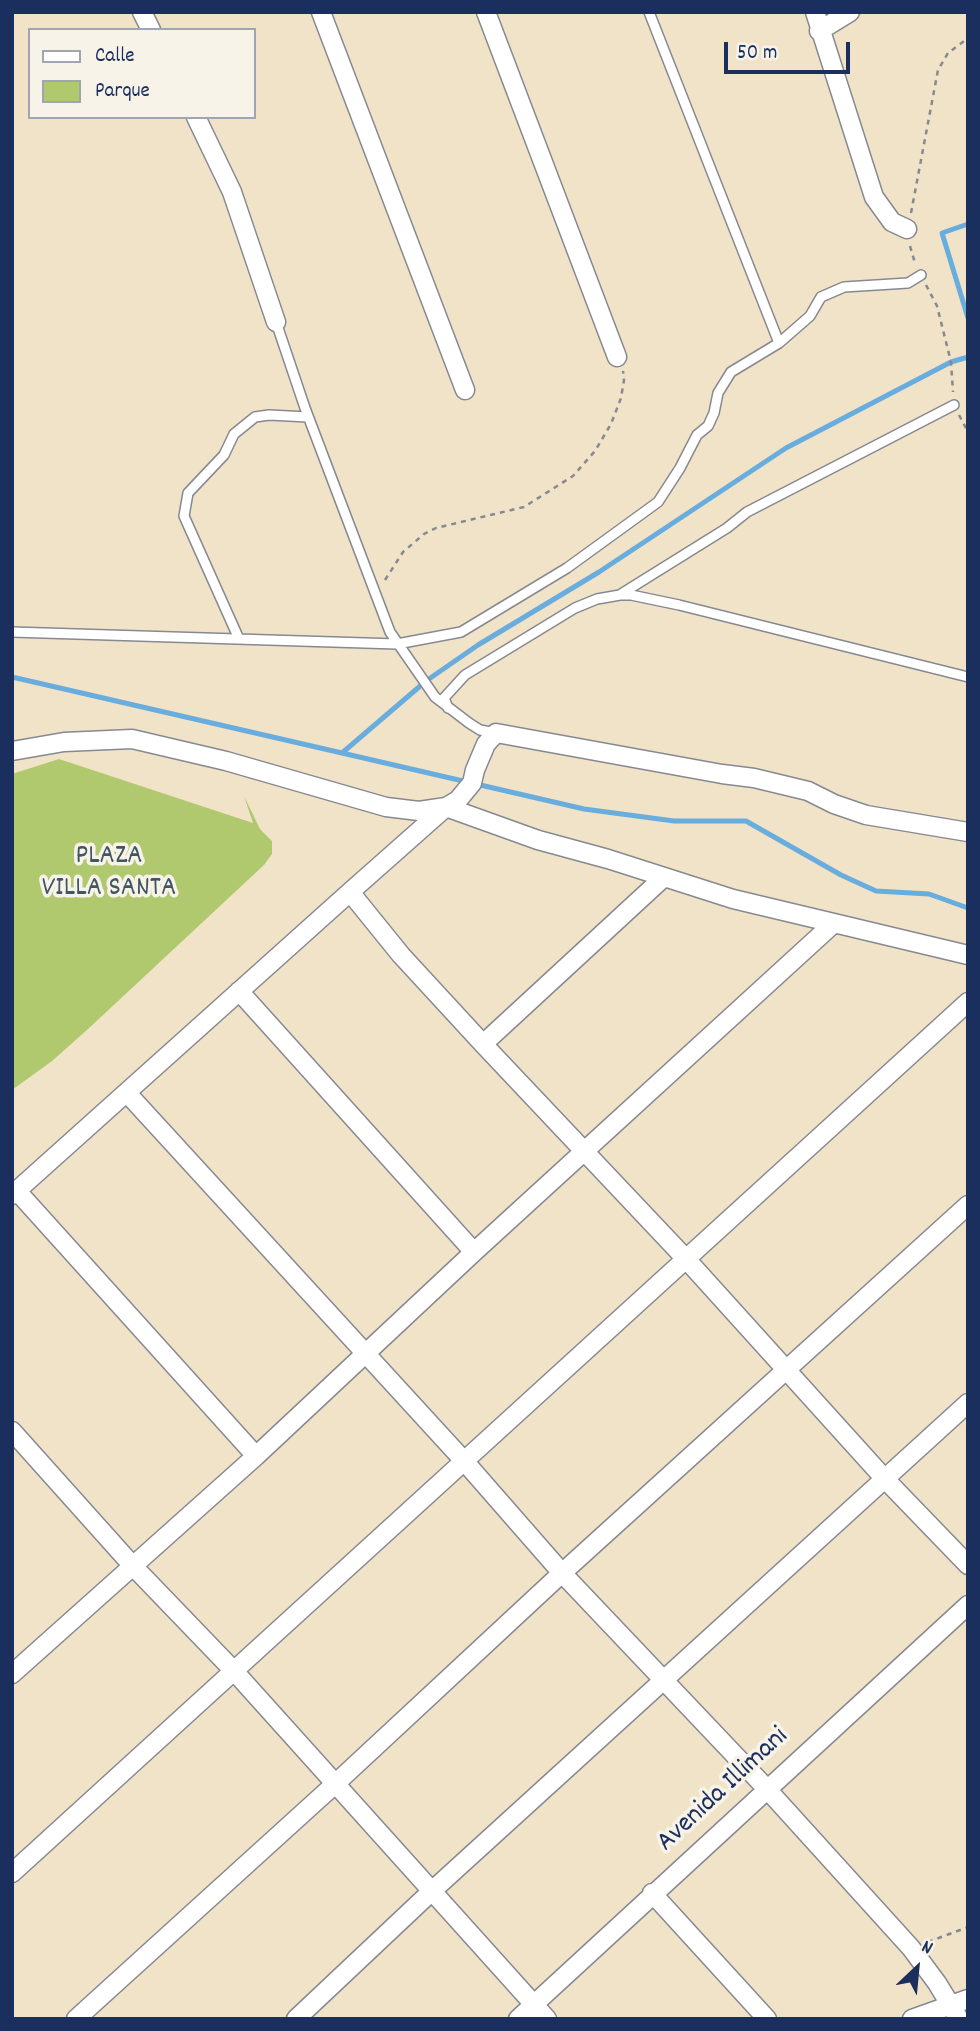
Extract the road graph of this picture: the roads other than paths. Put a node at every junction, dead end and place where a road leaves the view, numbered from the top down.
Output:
1 (321, 12) edge
2 (486, 12) edge
3 (649, 12) edge
4 (815, 12) edge
5 (850, 12) edge
6 (819, 31) junction
7 (197, 119) edge
8 (907, 229) road end
9 (921, 275) road end
10 (276, 323) joint
11 (779, 343) junction
12 (617, 357) road end
13 (465, 390) dead end
14 (954, 405) road end
15 (308, 417) junction
16 (620, 595) junction
17 (12, 632) edge
18 (239, 639) junction
19 (397, 644) junction
20 (968, 677) edge
21 (448, 708) junction
22 (496, 733) junction
23 (12, 751) edge
24 (446, 807) junction
25 (968, 832) edge
26 (663, 878) junction
27 (350, 892) junction
28 (834, 923) junction
29 (968, 955) edge
30 (239, 991) junction
31 (968, 1002) edge
32 (483, 1044) junction
33 (127, 1093) junction
34 (585, 1152) junction
35 (14, 1191) edge
36 (968, 1205) edge
37 (474, 1252) junction
38 (687, 1260) junction
39 (366, 1354) junction
40 (785, 1369) junction
41 (968, 1403) edge
42 (12, 1431) edge
43 (256, 1456) junction
44 (465, 1462) junction
45 (884, 1478) junction
46 (132, 1565) junction
47 (968, 1566) edge
48 (562, 1573) junction
49 (968, 1605) edge
50 (13, 1671) edge
51 (234, 1671) junction
52 (662, 1680) junction
53 (335, 1784) junction
54 (766, 1788) junction
55 (12, 1873) edge
56 (430, 1892) junction
57 (652, 1894) junction
58 (968, 1999) edge
59 (533, 2004) junction
60 (955, 2012) edge
61 (76, 2019) edge
62 (296, 2019) edge
63 (518, 2019) edge
64 (547, 2019) edge
65 (768, 2019) edge
66 (912, 2019) edge

1 - 13 street
2 - 12 street
3 - 11 lane
4 - 6 street
5 - 6 street
6 - 8 street
7 - 10 street
9 - 11 lane
10 - 15 lane
11 - 19 lane
14 - 16 lane
15 - 18 lane
15 - 19 lane
16 - 20 lane
16 - 21 lane
17 - 18 lane
18 - 19 lane
19 - 21 lane
21 - 22 lane
22 - 24 street
22 - 25 street
23 - 24 street
24 - 26 street
24 - 27 street
26 - 28 street
26 - 32 street
27 - 30 street
27 - 32 street
28 - 29 street
28 - 34 street
30 - 33 street
30 - 37 street
31 - 38 street
32 - 34 street
33 - 35 street
33 - 39 street
34 - 37 street
34 - 38 street
35 - 43 street
36 - 40 street
37 - 39 street
38 - 40 street
38 - 44 street
39 - 43 street
39 - 44 street
40 - 45 street
40 - 48 street
41 - 45 street
42 - 46 street
43 - 46 street
44 - 48 street
44 - 51 street
45 - 47 street
45 - 52 street
46 - 50 street
46 - 51 street
48 - 52 street
48 - 53 street
49 - 54 street, Avenida Illimani
51 - 53 street
51 - 55 street
52 - 54 street
52 - 56 street
53 - 56 street
53 - 61 street
54 - 57 street, Avenida Illimani
54 - 60 street
56 - 59 street
56 - 62 street
57 - 59 street, Avenida Illimani
57 - 65 street
58 - 60 street
59 - 63 street, Avenida Illimani
59 - 64 street
60 - 66 street

